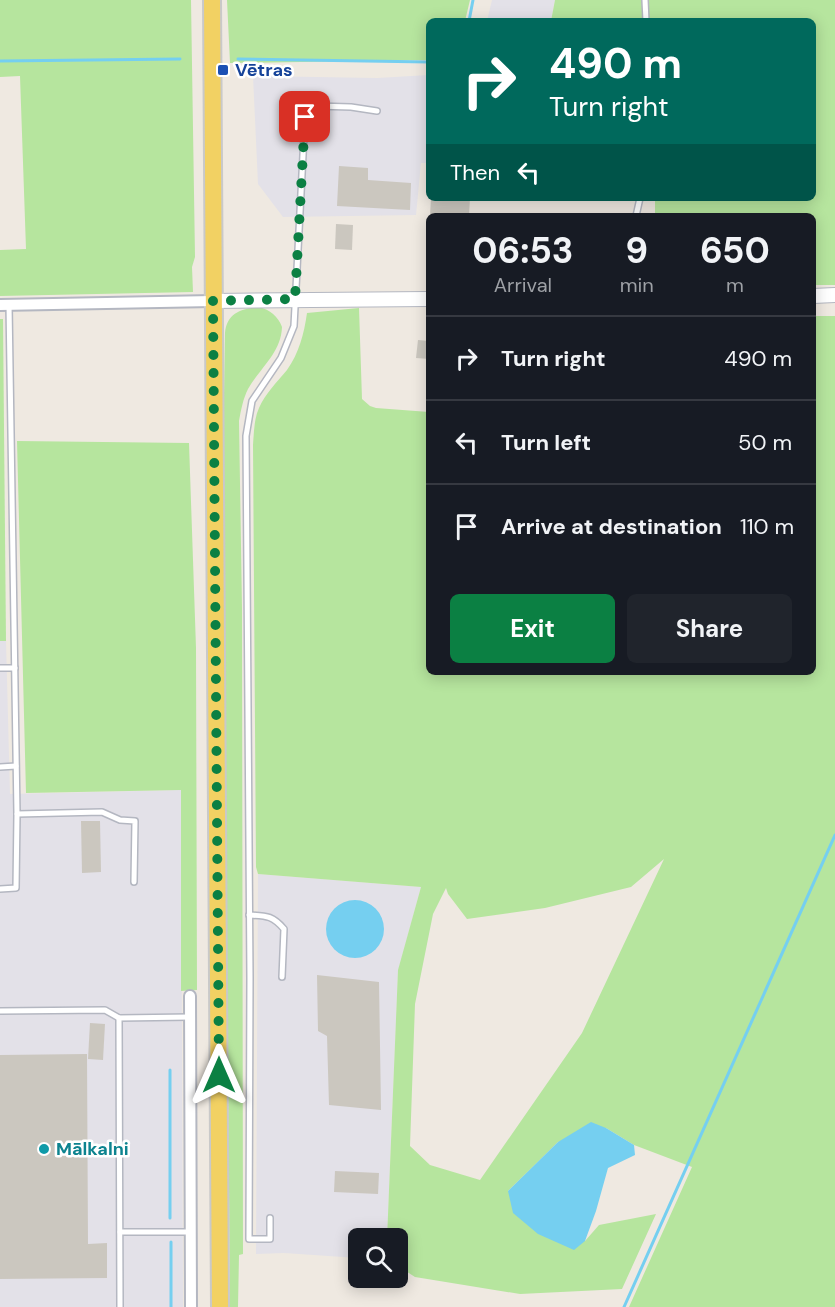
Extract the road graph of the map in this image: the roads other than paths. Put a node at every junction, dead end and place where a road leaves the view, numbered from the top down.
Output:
1 (212, 0) edge
2 (645, 0) edge
3 (646, 18) edge
4 (377, 111) dead end
5 (835, 295) edge
6 (816, 296) edge
7 (295, 299) junction
8 (426, 299) edge
9 (213, 301) junction
10 (4, 305) edge
11 (0, 668) edge
12 (15, 668) junction
13 (0, 766) edge
14 (16, 766) junction
15 (17, 814) junction
16 (134, 882) dead end
17 (0, 889) edge
18 (249, 915) junction
19 (282, 976) dead end
20 (190, 996) dead end
21 (0, 1011) edge
22 (190, 1017) junction
23 (119, 1018) junction
24 (270, 1218) dead end
25 (120, 1232) junction
26 (191, 1232) junction
27 (120, 1307) edge
28 (191, 1307) edge
29 (220, 1307) edge

1 - 9 main road
2 - 3 lane
4 - 7 lane
5 - 6 street
7 - 8 street
7 - 9 street
7 - 18 lane
9 - 10 street
9 - 29 main road
10 - 12 lane
11 - 12 lane
12 - 14 lane
13 - 14 lane
14 - 15 lane
15 - 16 lane
15 - 17 lane
18 - 19 lane
18 - 24 lane
20 - 22 street
21 - 23 lane
22 - 23 lane
22 - 26 street
23 - 25 lane
25 - 26 lane
25 - 27 lane
26 - 28 street

